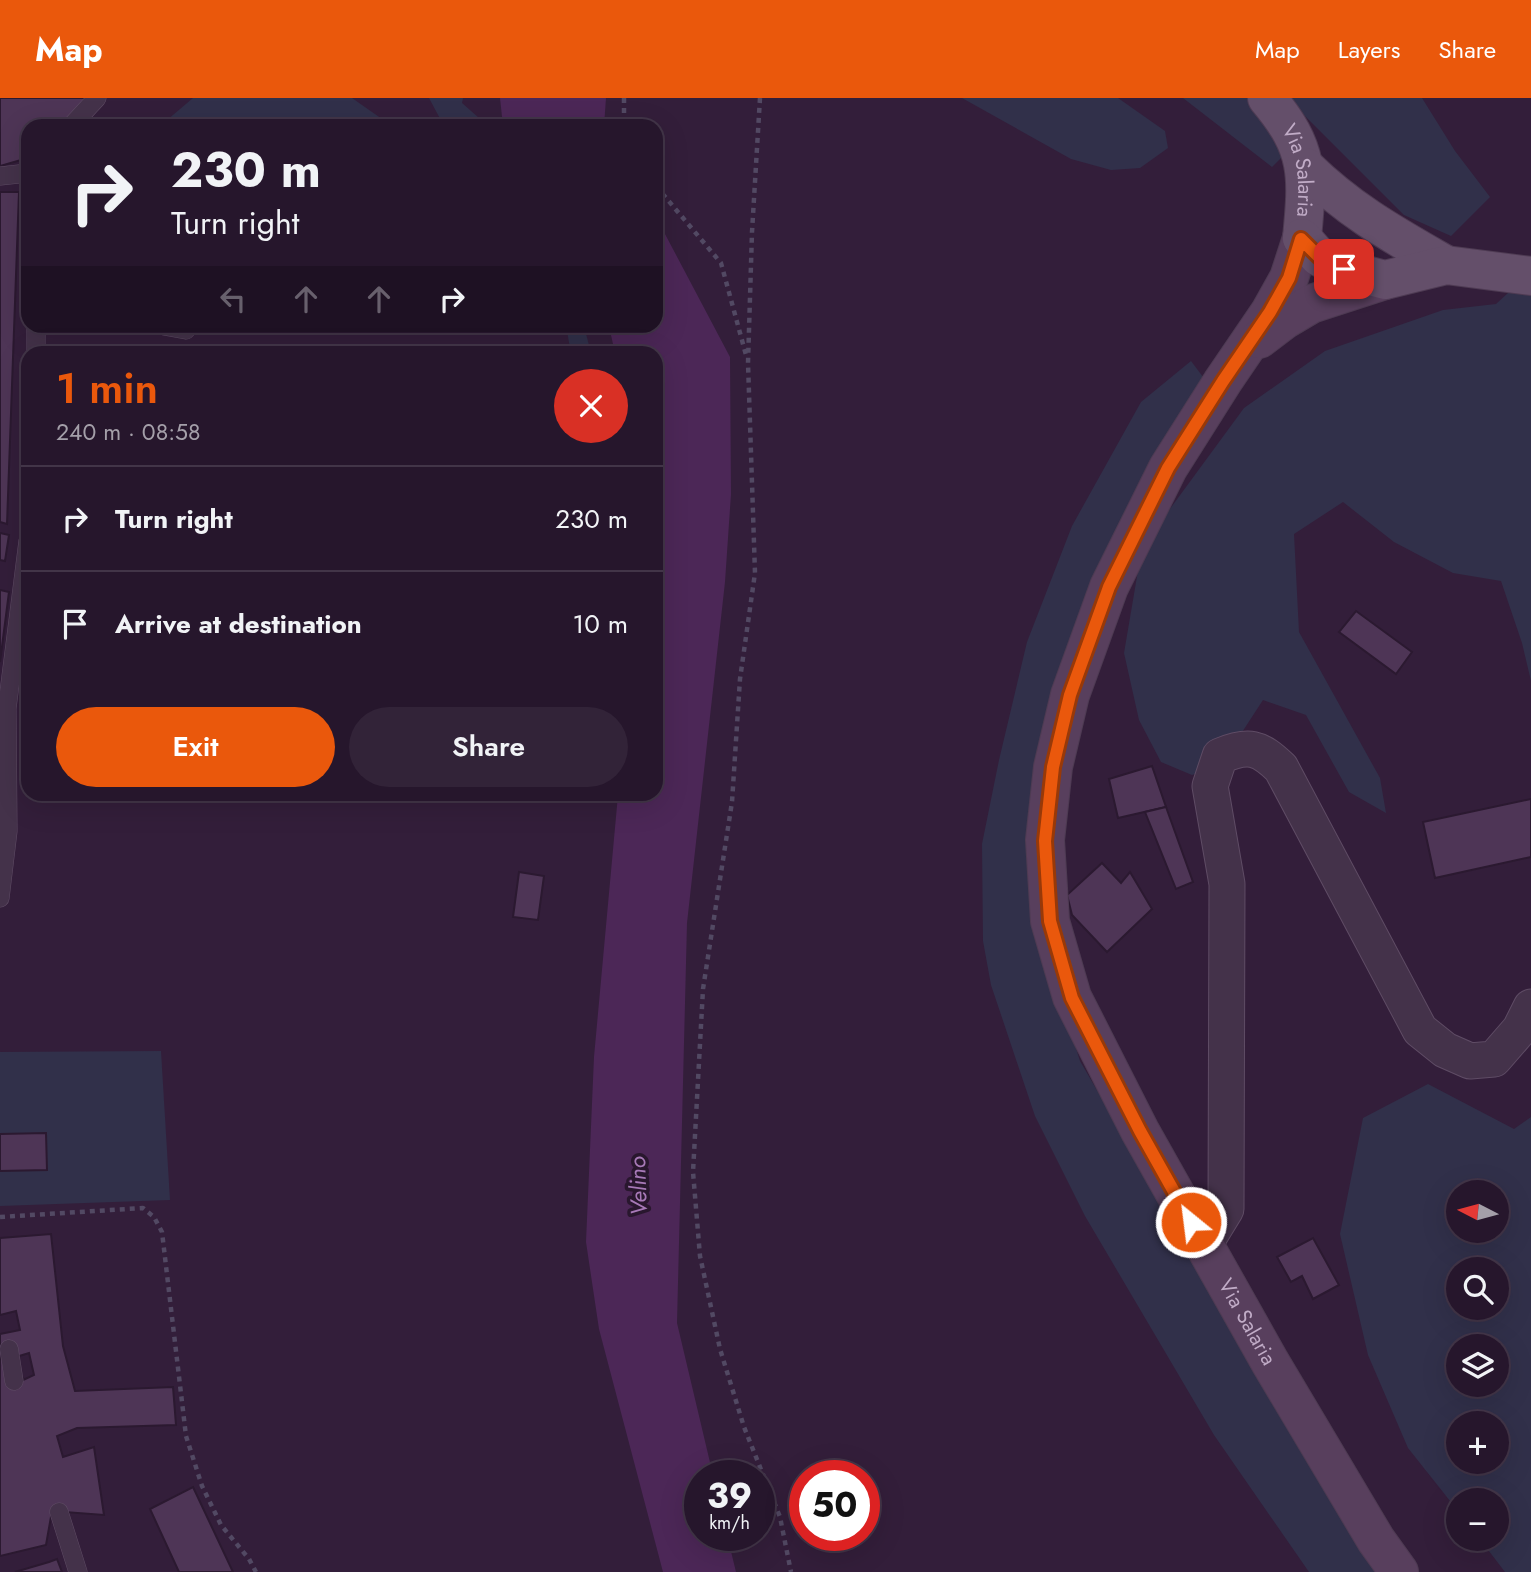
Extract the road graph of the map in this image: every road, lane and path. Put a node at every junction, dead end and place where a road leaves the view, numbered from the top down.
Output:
1 (97, 98) edge
2 (624, 98) edge
3 (760, 98) edge
4 (1268, 98) edge
5 (78, 119) edge
6 (624, 119) edge
7 (1306, 167) junction
8 (21, 174) edge
9 (0, 176) edge
10 (663, 194) edge
11 (1380, 227) junction
12 (1301, 239) junction
13 (1446, 265) junction
14 (1531, 276) edge
15 (1385, 280) junction
16 (1243, 351) junction
17 (748, 363) junction
18 (21, 597) edge
19 (3, 748) edge
20 (0, 898) edge
21 (1531, 1007) edge
22 (0, 1217) edge
23 (1204, 1245) junction
24 (9, 1349) dead end
25 (14, 1381) dead end
26 (59, 1512) dead end
27 (78, 1572) edge
28 (256, 1572) edge
29 (791, 1572) edge
30 (1399, 1572) edge

1 - 5 lane
2 - 6 path
3 - 17 path
4 - 7 main road, Via Salaria
7 - 11 main road
7 - 12 main road, Via Salaria
8 - 9 lane
10 - 17 path
11 - 12 main road
11 - 13 main road
12 - 15 main road
12 - 16 main road, Via Salaria
13 - 14 main road
13 - 15 main road
15 - 16 main road
16 - 23 main road, Via Salaria
17 - 29 path
18 - 19 lane
19 - 20 lane
21 - 23 street
22 - 28 path
23 - 30 main road, Via Salaria
24 - 25 lane
26 - 27 lane

